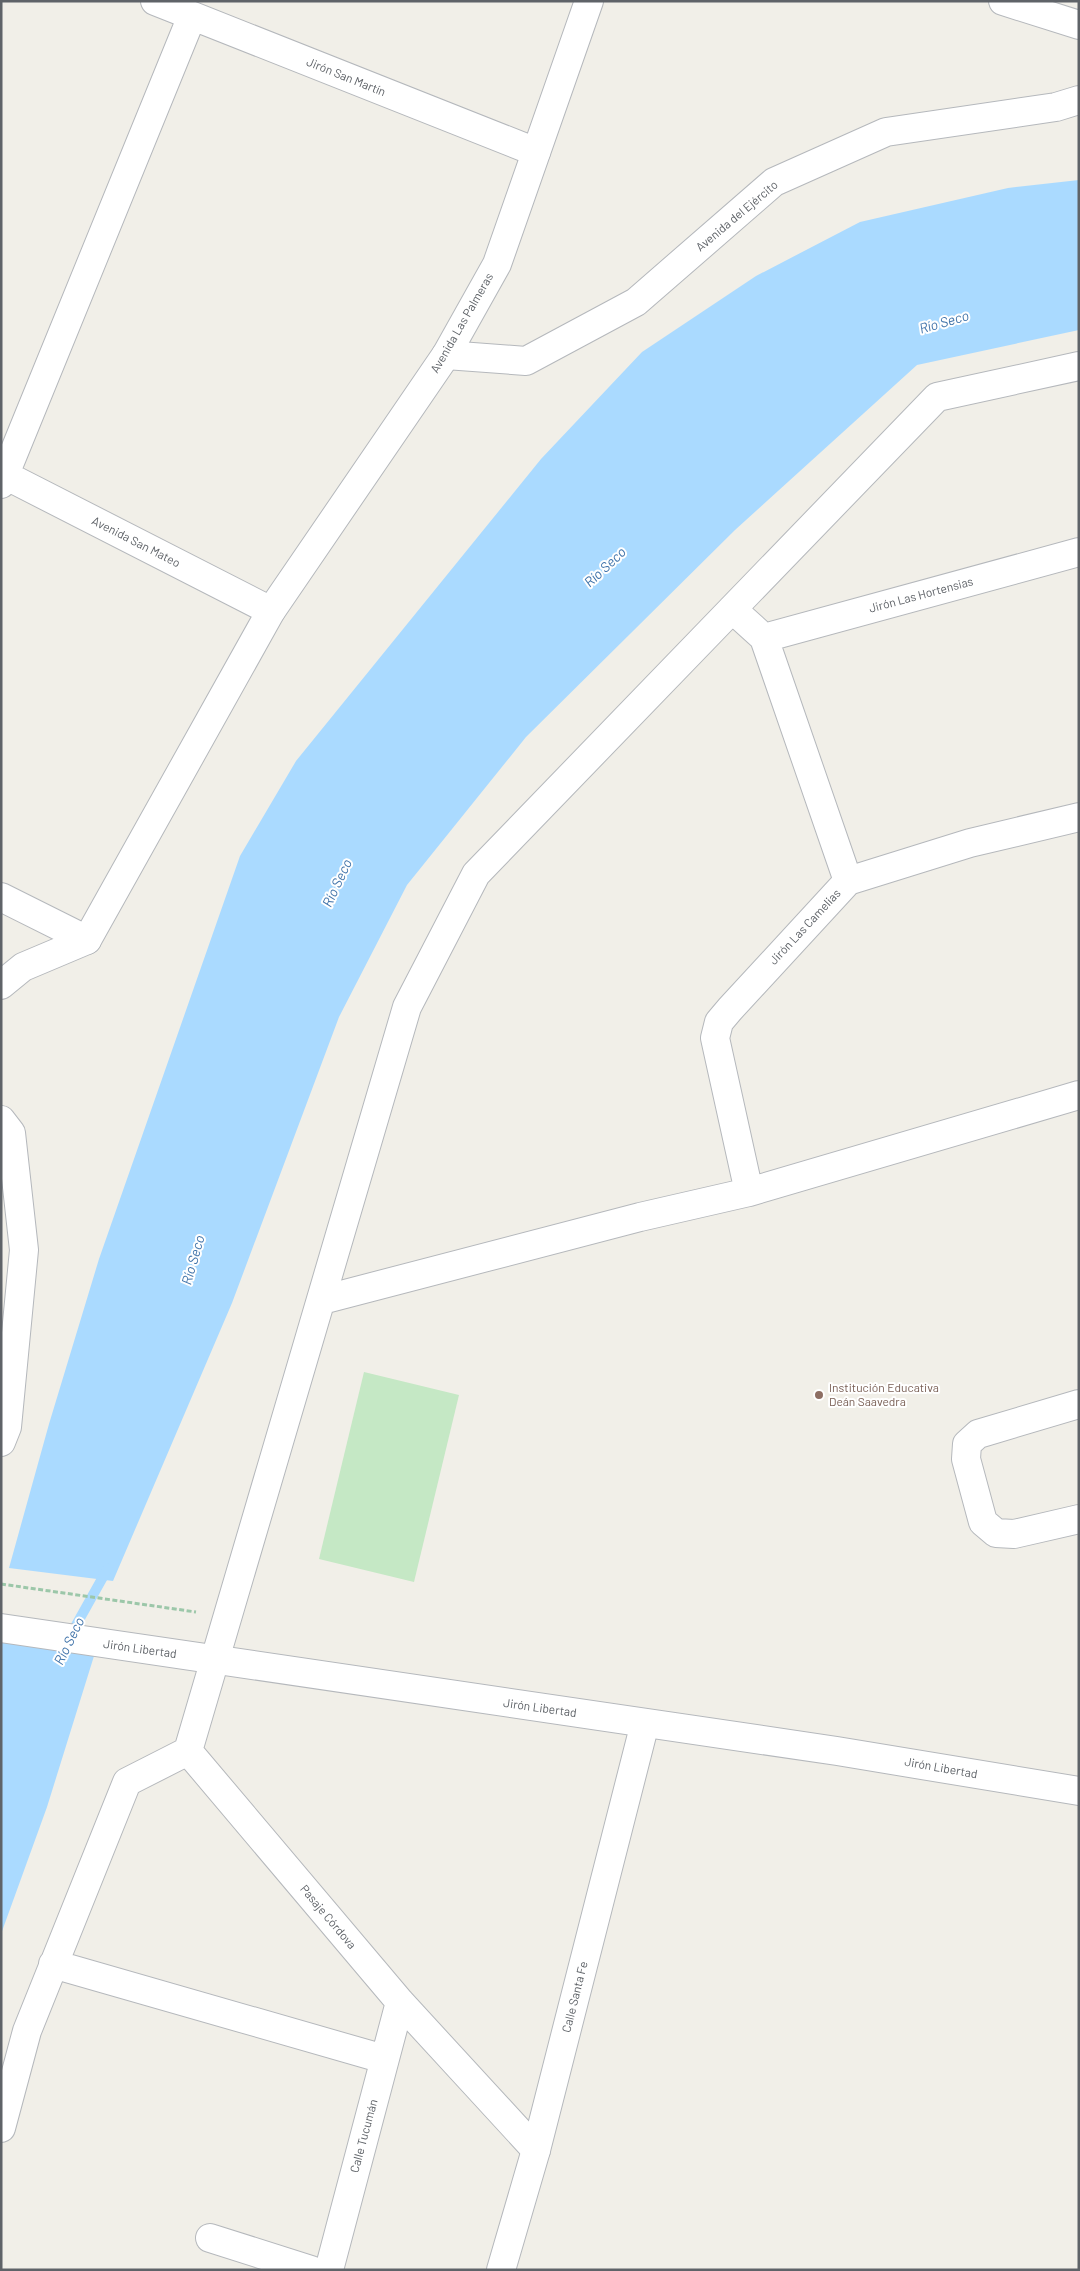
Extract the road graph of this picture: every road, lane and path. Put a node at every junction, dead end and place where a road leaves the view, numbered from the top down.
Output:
1 (155, 1) edge
2 (589, 1) edge
3 (1003, 1) edge
4 (192, 16) junction
5 (1079, 25) edge
6 (1079, 100) edge
7 (536, 152) junction
8 (446, 355) junction
9 (1079, 366) edge
10 (3, 477) edge
11 (1079, 552) edge
12 (732, 609) junction
13 (270, 611) junction
14 (764, 638) junction
15 (1079, 817) edge
16 (848, 881) junction
17 (1, 897) edge
18 (86, 940) junction
19 (1, 985) edge
20 (1079, 1095) edge
21 (4, 1128) edge
22 (749, 1192) junction
23 (322, 1300) junction
24 (1079, 1404) edge
25 (1, 1442) edge
26 (1079, 1520) edge
27 (1, 1584) edge
28 (202, 1613) dead end
29 (1, 1628) edge
30 (214, 1660) junction
31 (645, 1723) junction
32 (188, 1751) junction
33 (1079, 1791) edge
34 (53, 1964) junction
35 (400, 2002) junction
36 (384, 2059) junction
37 (1, 2128) edge
38 (536, 2150) junction
39 (210, 2238) dead end
40 (312, 2270) edge
41 (329, 2270) edge
42 (500, 2270) edge

1 - 4 street, Jirón San Martín
2 - 7 street, Avenida Las Palmeras
3 - 5 street
4 - 7 street, Jirón San Martín
4 - 10 street
6 - 8 street, Avenida del Ejército
7 - 8 street, Avenida Las Palmeras
8 - 13 street, Avenida Las Palmeras
9 - 12 street
10 - 13 street, Avenida San Mateo
11 - 14 street, Jirón Las Hortensias
12 - 14 street
12 - 23 street
13 - 18 street, Avenida Las Palmeras
14 - 16 street
15 - 16 street, Jirón Las Camelias
16 - 22 street, Jirón Las Camelias
17 - 18 street
18 - 19 street
20 - 22 street
21 - 25 street
22 - 23 street
23 - 30 street
24 - 26 street
27 - 28 path
29 - 30 street, Jirón Libertad
30 - 31 street, Jirón Libertad
30 - 32 street
31 - 33 street, Jirón Libertad
31 - 38 street, Calle Santa Fe
32 - 34 street
32 - 35 street, Pasaje Córdova
34 - 36 street
34 - 37 street
35 - 36 street, Calle Tucumán
35 - 38 street, Pasaje Córdova
36 - 41 street, Calle Tucumán
38 - 42 street, Calle Santa Fe
39 - 40 street

